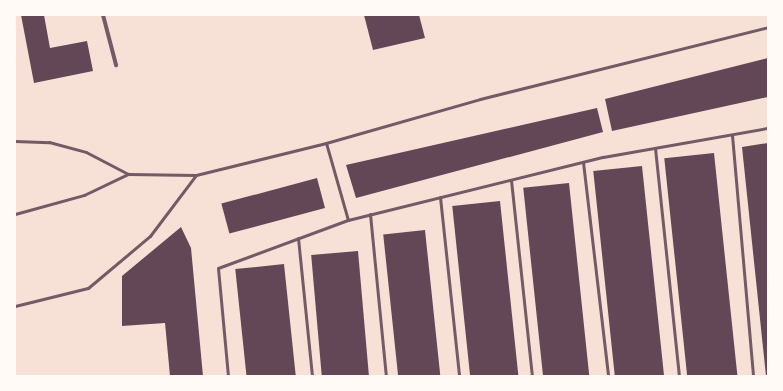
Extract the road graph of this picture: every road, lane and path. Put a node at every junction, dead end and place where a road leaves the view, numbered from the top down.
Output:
1 (103, 15) edge
2 (768, 27) edge
3 (116, 64) dead end
4 (768, 128) edge
5 (732, 135) junction
6 (15, 141) edge
7 (326, 143) junction
8 (655, 148) junction
9 (583, 162) junction
10 (128, 174) junction
11 (196, 175) junction
12 (511, 180) junction
13 (440, 197) junction
14 (15, 214) edge
15 (370, 214) junction
16 (348, 220) junction
17 (298, 238) junction
18 (15, 306) edge
19 (228, 376) edge
20 (312, 376) edge
21 (386, 376) edge
22 (460, 376) edge
23 (532, 376) edge
24 (608, 376) edge
25 (679, 376) edge
26 (753, 376) edge

1 - 3 street
2 - 7 lane
4 - 5 lane
5 - 8 lane
5 - 26 lane
6 - 10 lane
7 - 11 lane
7 - 16 lane
8 - 9 lane
8 - 25 lane
9 - 12 lane
9 - 24 lane
10 - 11 lane
10 - 14 lane
11 - 18 lane
12 - 13 lane
12 - 23 lane
13 - 15 lane
13 - 22 lane
15 - 16 lane
15 - 21 lane
16 - 17 lane
17 - 19 lane
17 - 20 lane

